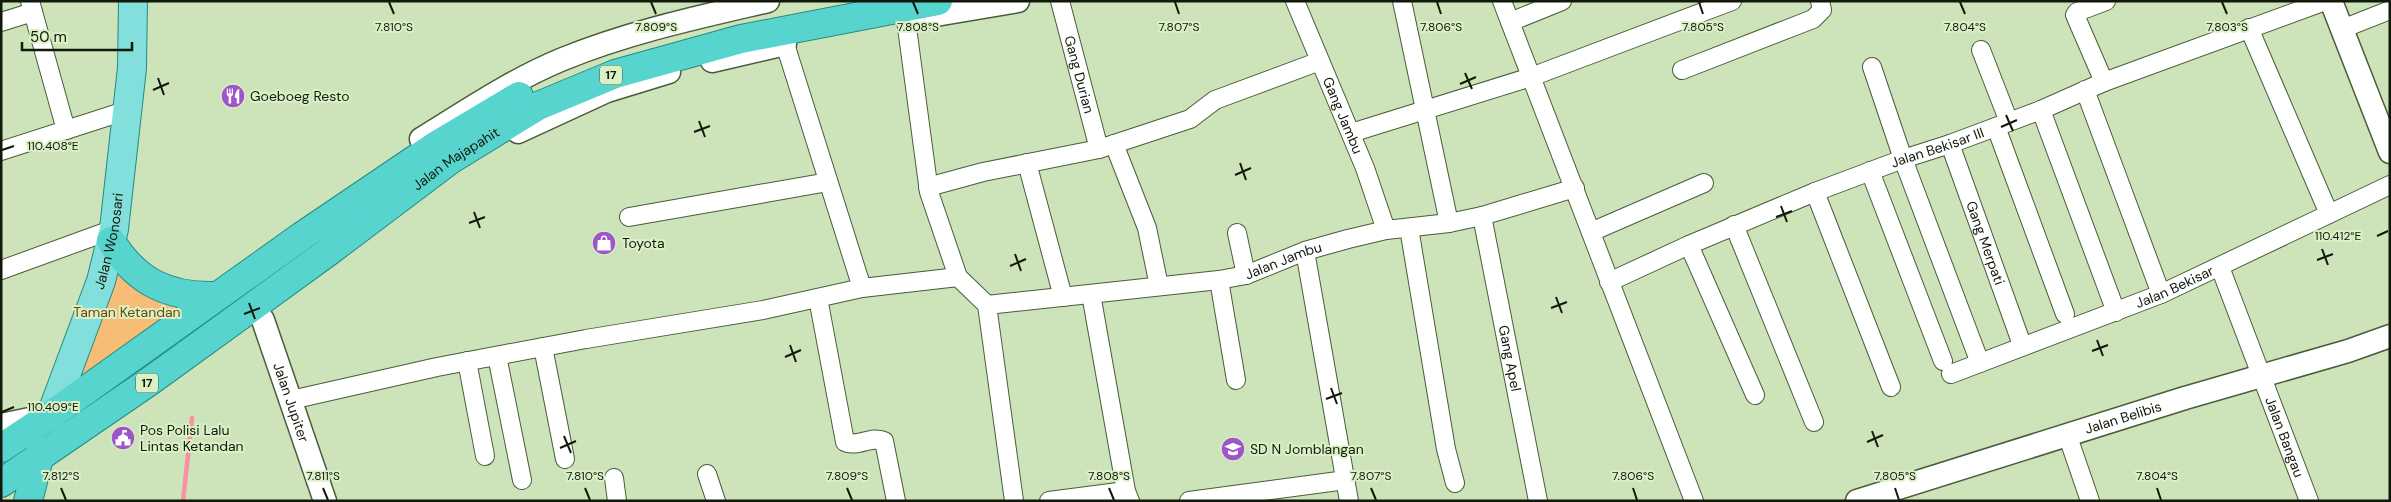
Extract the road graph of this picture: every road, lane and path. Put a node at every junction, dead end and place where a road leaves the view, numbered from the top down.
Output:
1 (133, 1) edge
2 (768, 1) edge
3 (840, 1) edge
4 (938, 1) edge
5 (1018, 1) edge
6 (1060, 1) edge
7 (1295, 1) edge
8 (1402, 1) edge
9 (1502, 1) edge
10 (1562, 1) edge
11 (1732, 1) edge
12 (1820, 1) edge
13 (2106, 1) edge
14 (2325, 1) edge
15 (2331, 1) edge
16 (31, 7) edge
17 (2390, 10) edge
18 (906, 20) junction
19 (1, 22) edge
20 (1510, 22) junction
21 (2249, 28) junction
22 (2342, 29) junction
23 (785, 44) junction
24 (1981, 50) dead end
25 (1320, 62) junction
26 (1872, 67) dead end
27 (1682, 70) dead end
28 (1531, 77) junction
29 (2104, 82) junction
30 (2085, 90) junction
31 (128, 110) junction
32 (2040, 110) junction
33 (1425, 112) junction
34 (2002, 124) junction
35 (66, 130) junction
36 (1351, 133) junction
37 (1950, 144) junction
38 (1107, 146) junction
39 (2389, 149) edge
40 (1, 151) edge
41 (1903, 159) junction
42 (1027, 163) junction
43 (1870, 171) junction
44 (828, 182) junction
45 (1704, 184) dead end
46 (2390, 185) edge
47 (928, 187) junction
48 (1575, 188) junction
49 (1815, 192) junction
50 (2329, 214) junction
51 (1482, 216) junction
52 (629, 217) dead end
53 (1449, 224) junction
54 (319, 225) junction
55 (1734, 226) junction
56 (1409, 228) junction
57 (1386, 230) junction
58 (1591, 232) junction
59 (1236, 233) dead end
60 (113, 235) junction
61 (1689, 245) junction
62 (1305, 251) junction
63 (328, 252) junction
64 (2220, 267) junction
65 (1, 270) edge
66 (1246, 275) junction
67 (958, 277) junction
68 (1219, 280) junction
69 (1609, 282) junction
70 (1159, 286) junction
71 (862, 288) junction
72 (1091, 294) junction
73 (2162, 294) junction
74 (215, 296) junction
75 (818, 298) junction
76 (1064, 298) junction
77 (987, 305) junction
78 (253, 306) junction
79 (2116, 312) junction
80 (2065, 314) dead end
81 (2390, 336) edge
82 (2021, 342) dead end
83 (543, 347) junction
84 (497, 356) junction
85 (467, 361) junction
86 (1980, 363) junction
87 (2261, 375) junction
88 (1236, 380) dead end
89 (1891, 386) dead end
90 (1755, 394) dead end
91 (291, 400) junction
92 (51, 415) junction
93 (1814, 422) dead end
94 (1, 425) edge
95 (2067, 434) junction
96 (1, 448) edge
97 (485, 456) dead end
98 (40, 457) junction
99 (565, 459) dead end
100 (707, 474) dead end
101 (614, 478) dead end
102 (522, 480) dead end
103 (1346, 480) junction
104 (1, 483) edge
105 (1455, 483) dead end
106 (1128, 496) edge
107 (28, 501) edge
108 (325, 501) edge
109 (617, 501) edge
110 (716, 501) edge
111 (896, 501) edge
112 (1014, 501) edge
113 (1049, 501) edge
114 (1189, 501) edge
115 (1349, 501) edge
116 (1538, 501) edge
117 (1694, 501) edge
118 (1857, 501) edge
119 (2090, 501) edge
120 (2309, 501) edge

1 - 31 main road, Jalan Wonosari
2 - 54 street
3 - 54 highway, Jalan Majapahit / 17
4 - 63 highway, Jalan Majapahit / 17
5 - 18 street
6 - 38 street, Gang Durian
7 - 25 street, Gang Jambu
8 - 33 street
9 - 20 street
10 - 20 street
11 - 28 street
12 - 27 street
13 - 29 street
14 - 21 street, Jalan Bekisar III
15 - 22 street
16 - 19 street
16 - 35 street
17 - 22 street
18 - 23 street
18 - 47 street
20 - 28 street
21 - 29 street, Jalan Bekisar III
21 - 50 street
22 - 39 street
23 - 44 street
23 - 63 street
24 - 34 street
25 - 36 street, Gang Jambu
25 - 38 street
26 - 41 street
28 - 33 street
28 - 48 street
29 - 30 street, Jalan Bekisar III
30 - 32 street, Jalan Bekisar III
30 - 73 street
31 - 35 street
31 - 60 main road, Jalan Wonosari
32 - 34 street, Jalan Bekisar III
32 - 79 street
33 - 36 street
33 - 53 street
34 - 37 street, Jalan Bekisar III
34 - 80 street
35 - 40 street
36 - 57 street, Gang Jambu
37 - 41 street, Jalan Bekisar III
37 - 82 street, Gang Merpati
38 - 42 street
38 - 70 street, Gang Durian
41 - 43 street, Jalan Bekisar III
41 - 86 street
42 - 47 street
42 - 76 street
43 - 49 street, Jalan Bekisar III
43 - 86 street, Jalan Bekisar
44 - 52 street
44 - 71 street
45 - 58 street
46 - 50 street, Jalan Bekisar
47 - 67 street
48 - 51 street, Jalan Jambu
48 - 58 street
49 - 55 street, Jalan Bekisar III
49 - 89 street
50 - 64 street, Jalan Bekisar
51 - 53 street, Jalan Jambu
51 - 116 street, Gang Apel
53 - 56 street, Jalan Jambu
54 - 74 highway, Jalan Majapahit / 17
55 - 61 street, Jalan Bekisar III
55 - 93 street
56 - 57 street, Jalan Jambu
56 - 105 street
57 - 62 street, Jalan Jambu
58 - 69 street
59 - 66 street
60 - 65 street
60 - 74 highway
60 - 92 main road, Jalan Wonosari
61 - 69 street, Jalan Bekisar III
61 - 90 street
62 - 66 street, Jalan Jambu
62 - 103 street
63 - 78 highway, Jalan Majapahit / 17
64 - 73 street, Jalan Bekisar
64 - 87 street, Jalan Bangau
66 - 68 street, Jalan Jambu
67 - 71 street
67 - 77 street
68 - 70 street, Jalan Jambu
68 - 88 street
69 - 117 street
70 - 72 street, Jalan Jambu
71 - 75 street
72 - 76 street, Jalan Jambu
72 - 106 street
73 - 79 street, Jalan Bekisar
74 - 92 highway, Jalan Majapahit / 17
75 - 83 street
75 - 111 street
76 - 77 street, Jalan Jambu
77 - 112 street
78 - 91 street, Jalan Jupiter
78 - 98 highway, Jalan Majapahit / 17
79 - 86 street, Jalan Bekisar
81 - 87 street, Jalan Belibis
83 - 84 street
83 - 99 street
84 - 85 street
84 - 102 street
85 - 91 street
85 - 97 street
87 - 95 street, Jalan Belibis
87 - 120 street, Jalan Bangau
91 - 108 street, Jalan Jupiter
92 - 94 street
92 - 96 highway, Jalan Majapahit
92 - 98 highway, Jalan Wonosari
95 - 118 street, Jalan Belibis
95 - 119 street
98 - 104 highway, Jalan Majapahit
98 - 107 highway, Jalan Wonosari
100 - 110 street
101 - 109 street
103 - 114 street
103 - 115 street
106 - 113 street

